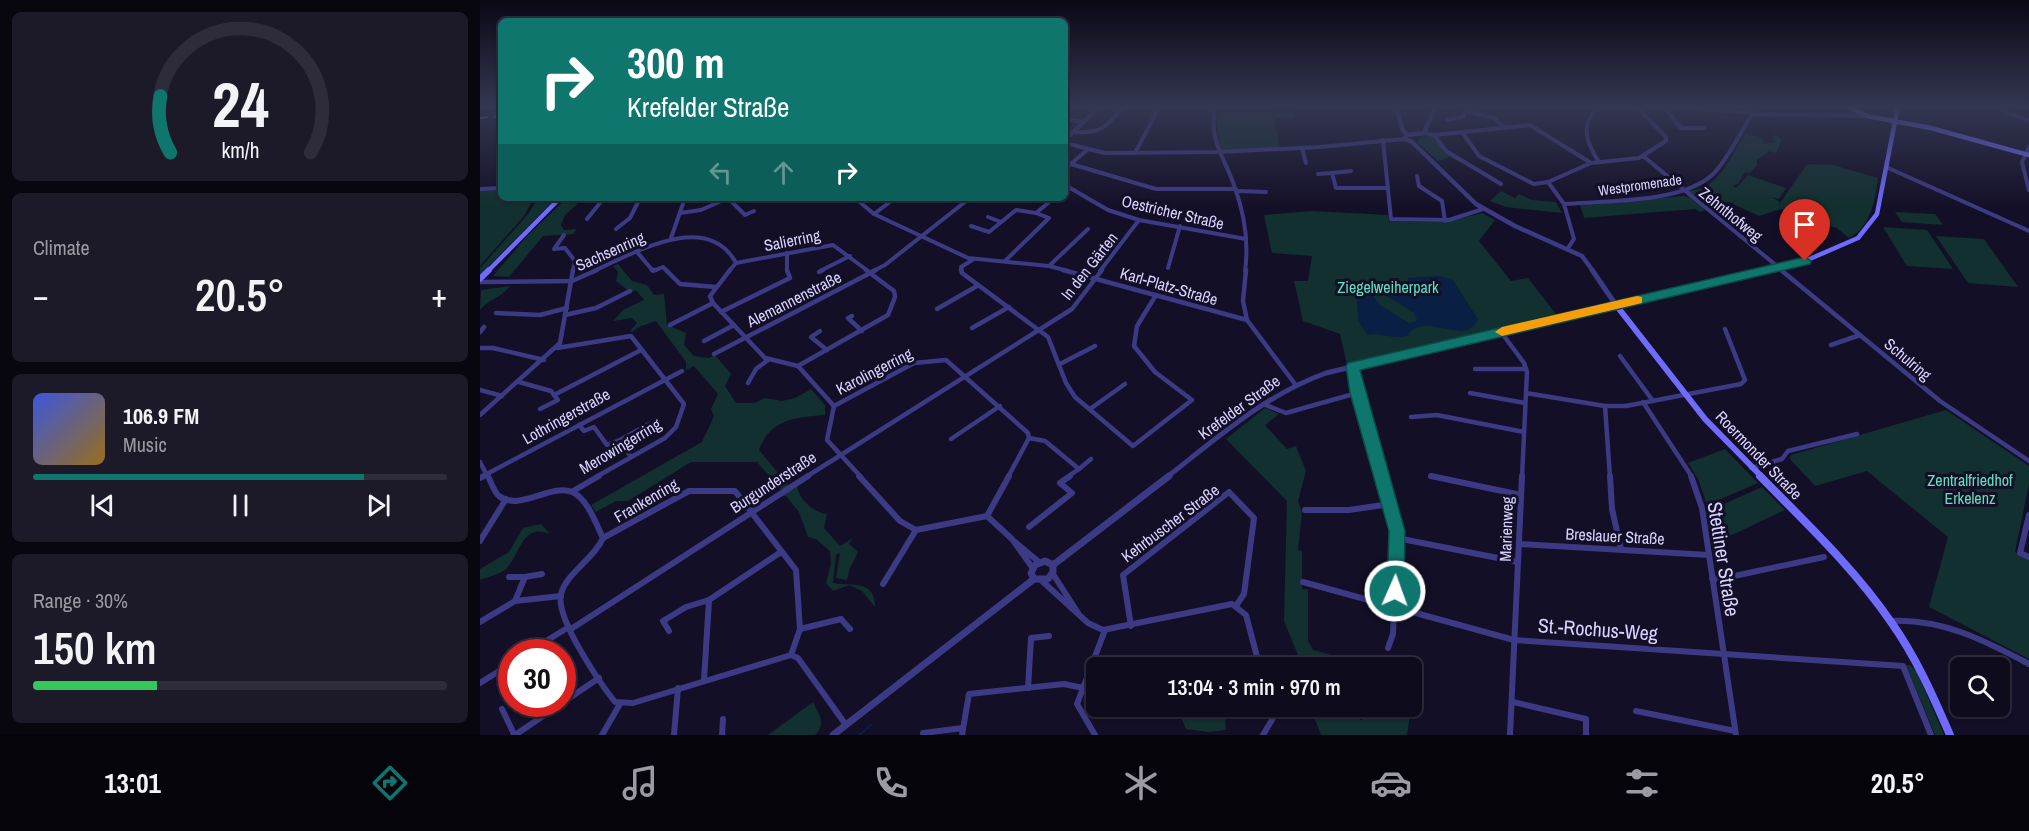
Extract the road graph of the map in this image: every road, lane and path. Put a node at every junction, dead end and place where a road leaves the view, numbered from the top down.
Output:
1 (1142, 140) edge
2 (1215, 140) edge
3 (1380, 140) edge
4 (1383, 140) edge
5 (1414, 140) edge
6 (1438, 140) edge
7 (1468, 140) edge
8 (1552, 140) edge
9 (1588, 140) edge
10 (1666, 140) edge
11 (1735, 140) edge
12 (1891, 140) edge
13 (1973, 140) edge
14 (1411, 141) joint
15 (1068, 142) edge
16 (2029, 147) edge
17 (1302, 148) junction
18 (1087, 150) junction
19 (1216, 152) junction
20 (1135, 153) junction
21 (2026, 154) edge
22 (1643, 156) junction
23 (1599, 162) junction
24 (1306, 163) dead end
25 (1591, 163) junction
26 (1071, 164) junction
27 (1068, 166) edge
28 (1886, 167) junction
29 (1352, 171) dead end
30 (1332, 173) junction
31 (1318, 174) dead end
32 (1417, 176) dead end
33 (1548, 182) junction
34 (1501, 184) dead end
35 (498, 188) edge
36 (1068, 188) edge
37 (1388, 188) junction
38 (480, 189) edge
39 (1237, 190) junction
40 (2029, 190) edge
41 (1684, 191) junction
42 (1266, 192) dead end
43 (557, 201) edge
44 (602, 201) edge
45 (638, 201) edge
46 (684, 201) edge
47 (721, 201) edge
48 (731, 201) edge
49 (859, 201) edge
50 (891, 201) edge
51 (966, 201) edge
52 (1050, 201) edge
53 (1564, 204) junction
54 (1483, 209) junction
55 (754, 211) dead end
56 (680, 213) junction
57 (1035, 213) junction
58 (874, 214) junction
59 (988, 217) dead end
60 (587, 219) dead end
61 (1139, 220) junction
62 (1445, 221) junction
63 (1001, 222) junction
64 (971, 226) dead end
65 (1180, 226) junction
66 (615, 229) dead end
67 (1088, 229) dead end
68 (2029, 231) edge
69 (564, 235) dead end
70 (922, 236) junction
71 (671, 238) junction
72 (1246, 239) junction
73 (1568, 248) junction
74 (637, 252) junction
75 (787, 253) junction
76 (850, 256) junction
77 (974, 260) junction
78 (1005, 261) junction
79 (736, 263) junction
80 (1049, 266) junction
81 (1168, 268) dead end
82 (1778, 268) junction
83 (819, 272) dead end
84 (870, 273) junction
85 (1097, 278) junction
86 (480, 281) edge
87 (572, 281) junction
88 (977, 286) junction
89 (716, 287) junction
90 (630, 291) dead end
91 (1156, 295) junction
92 (713, 303) junction
93 (1616, 305) junction
94 (1009, 307) junction
95 (567, 308) junction
96 (937, 309) dead end
97 (722, 312) junction
98 (496, 314) dead end
99 (565, 315) junction
100 (852, 316) dead end
101 (1247, 320) junction
102 (670, 324) dead end
103 (734, 325) junction
104 (972, 328) dead end
105 (1725, 329) dead end
106 (1040, 330) junction
107 (820, 331) dead end
108 (862, 331) junction
109 (1502, 332) junction
110 (1860, 335) junction
111 (745, 337) junction
112 (704, 341) dead end
113 (1831, 345) dead end
114 (1095, 346) dead end
115 (480, 348) edge
116 (556, 348) junction
117 (642, 350) junction
118 (827, 350) junction
119 (714, 354) dead end
120 (1620, 356) dead end
121 (544, 360) junction
122 (768, 360) junction
123 (992, 361) joint
124 (1060, 364) junction
125 (798, 366) junction
126 (1353, 366) junction
127 (1475, 369) dead end
128 (1526, 369) junction
129 (682, 371) dead end
130 (968, 377) junction
131 (665, 379) junction
132 (519, 382) junction
133 (748, 383) dead end
134 (1125, 384) dead end
135 (1295, 384) junction
136 (480, 390) edge
137 (1357, 393) junction
138 (1470, 393) dead end
139 (1526, 393) junction
140 (554, 394) junction
141 (1684, 394) junction
142 (502, 396) junction
143 (1653, 401) junction
144 (1642, 402) junction
145 (1525, 403) junction
146 (1262, 404) junction
147 (1605, 405) junction
148 (834, 406) junction
149 (1000, 406) junction
150 (540, 409) dead end
151 (1090, 409) junction
152 (480, 415) edge
153 (1411, 417) dead end
154 (588, 419) junction
155 (649, 424) dead end
156 (579, 425) junction
157 (594, 426) junction
158 (1524, 432) junction
159 (1857, 434) dead end
160 (1029, 438) junction
161 (951, 439) dead end
162 (620, 440) junction
163 (840, 455) junction
164 (631, 457) junction
165 (1091, 459) dead end
166 (2029, 461) edge
167 (480, 462) edge
168 (1751, 468) junction
169 (1078, 469) junction
170 (487, 475) junction
171 (1431, 476) dead end
172 (480, 478) edge
173 (573, 491) junction
174 (1521, 495) junction
175 (506, 499) junction
176 (1390, 504) junction
177 (1305, 510) dead end
178 (751, 512) junction
179 (987, 516) junction
180 (2029, 518) edge
181 (1029, 527) dead end
182 (915, 530) junction
183 (603, 538) junction
184 (1397, 538) junction
185 (480, 541) edge
186 (1015, 542) junction
187 (1519, 544) junction
188 (1621, 549) junction
189 (781, 552) junction
190 (1709, 555) junction
191 (1824, 557) dead end
192 (2029, 557) edge
193 (1039, 562) junction
194 (1518, 562) junction
195 (1053, 565) junction
196 (1032, 567) junction
197 (542, 574) dead end
198 (1053, 574) junction
199 (509, 577) dead end
200 (525, 577) junction
201 (1712, 578) junction
202 (1038, 580) junction
203 (1303, 582) dead end
204 (883, 584) dead end
205 (561, 596) junction
206 (709, 600) junction
207 (515, 601) junction
208 (1236, 606) junction
209 (1394, 607) junction
210 (1078, 613) junction
211 (1891, 621) junction
212 (480, 622) edge
213 (1131, 626) junction
214 (570, 628) junction
215 (800, 629) junction
216 (850, 629) dead end
217 (1105, 630) junction
218 (669, 631) dead end
219 (1049, 636) dead end
220 (551, 639) edge
221 (1514, 640) junction
222 (1388, 648) dead end
223 (1723, 653) junction
224 (791, 655) junction
225 (1257, 657) edge
226 (2029, 664) edge
227 (498, 671) edge
228 (599, 678) junction
229 (704, 680) junction
230 (480, 682) edge
231 (678, 688) junction
232 (1028, 688) junction
233 (1083, 688) junction
234 (576, 694) edge
235 (1513, 702) junction
236 (620, 704) junction
237 (1636, 711) dead end
238 (506, 717) edge
239 (541, 717) edge
240 (1273, 717) edge
241 (723, 719) dead end
242 (846, 725) junction
243 (963, 732) edge
244 (923, 733) dead end
245 (515, 734) edge
246 (1737, 734) edge
247 (602, 735) edge
248 (674, 735) edge
249 (722, 735) edge
250 (833, 735) edge
251 (1095, 735) edge
252 (1264, 735) edge
253 (1510, 735) edge
254 (1586, 735) edge
255 (1931, 735) edge
256 (1950, 735) edge

1 - 20 street
2 - 19 street
3 - 17 street
4 - 37 street
5 - 14 street
6 - 34 street
7 - 33 street
8 - 25 street
9 - 23 street
10 - 22 street
11 - 41 street, Westpromenade
12 - 28 main road, Krefelder Straße
13 - 21 main road
14 - 54 street
15 - 18 street
16 - 21 street
17 - 19 street
17 - 24 street
18 - 20 street
18 - 26 street
19 - 20 street
19 - 39 street
21 - 40 street
22 - 23 street
22 - 41 street, Zehnthofweg
23 - 25 street
25 - 33 street
26 - 27 street
26 - 39 street
28 - 68 street
28 - 82 main road, Krefelder Straße
29 - 30 street
30 - 31 street
30 - 37 street
32 - 62 street
33 - 53 street
35 - 38 street
36 - 61 street, Oestricher Straße
37 - 62 street
39 - 42 street
39 - 72 street
41 - 53 street, Westpromenade
41 - 82 street, Zehnthofweg
43 - 86 main road
44 - 60 street
45 - 66 street
46 - 56 street, Sachsenring
47 - 56 street
48 - 55 street
49 - 58 street, Karl-Platz-Straße
50 - 58 street
51 - 70 street, Alemannenstraße
52 - 57 street
53 - 73 street
54 - 62 street
54 - 73 street
56 - 71 street, Sachsenring
57 - 63 street
57 - 78 street
58 - 70 street, Karl-Platz-Straße
59 - 63 street
61 - 65 street, Oestricher Straße
61 - 85 street, In den Gärten
63 - 64 street
65 - 72 street, Oestricher Straße
65 - 81 street
67 - 80 street
69 - 87 street
70 - 77 street, Karl-Platz-Straße
70 - 84 street, Alemannenstraße
71 - 74 street, Sachsenring
71 - 79 street
72 - 101 street
73 - 93 street, Roermonder Straße
74 - 87 street, Sachsenring
74 - 89 street
75 - 76 street, Salierring
75 - 79 street, Salierring
75 - 97 street
76 - 83 street, Salierring
76 - 84 street, Salierring
77 - 78 street, Karl-Platz-Straße
77 - 88 street
78 - 80 street, Karl-Platz-Straße
79 - 89 street
80 - 85 street, Karl-Platz-Straße
82 - 93 main road, Krefelder Straße
82 - 110 street, Schulring
84 - 108 street, Salierring
84 - 111 street, Alemannenstraße
85 - 91 street, Karl-Platz-Straße
85 - 106 street, In den Gärten
86 - 87 street, Sachsenring
87 - 95 street
88 - 94 street
88 - 96 street
89 - 92 street
90 - 99 street
91 - 101 street, Karl-Platz-Straße
91 - 151 street
92 - 97 street
92 - 102 street
93 - 109 street, Krefelder Straße
93 - 141 main road, Roermonder Straße
94 - 104 street
94 - 106 street
95 - 98 street
95 - 99 street
97 - 103 street
99 - 116 street
100 - 108 street
101 - 135 street
103 - 111 street
103 - 112 street
105 - 141 street
106 - 123 street, In den Gärten
106 - 124 street
107 - 118 street
108 - 118 street, Salierring
109 - 126 street, Krefelder Straße
109 - 128 street
110 - 113 street
110 - 166 street, Schulring
111 - 119 street, Alemannenstraße
111 - 122 street
114 - 124 street
115 - 121 street
116 - 117 street, Merowingerring
116 - 121 street
117 - 131 street, Merowingerring
117 - 140 street
118 - 125 street, Salierring
120 - 143 street
121 - 132 street
122 - 125 street
122 - 133 street
123 - 130 street, Burgunderstraße
124 - 151 street
125 - 148 street
126 - 135 street, Krefelder Straße
126 - 137 street
127 - 128 street
128 - 139 street, Marienweg
129 - 131 street
130 - 148 street, Karolingerring
130 - 149 street, Karolingerring
130 - 163 street, Burgunderstraße
131 - 154 street, Lothringerstraße
131 - 164 street, Merowingerring
132 - 140 street
132 - 142 street
134 - 151 street
135 - 146 street, Krefelder Straße
136 - 142 street
137 - 146 street
137 - 176 street
138 - 145 street
139 - 145 street, Marienweg
139 - 147 street
140 - 150 street
141 - 143 street
141 - 168 main road, Roermonder Straße
142 - 152 street
143 - 144 street
144 - 147 street
144 - 190 street, Stettiner Straße
145 - 158 street, Marienweg
146 - 195 street, Krefelder Straße
147 - 188 street
148 - 163 street, Karolingerring
149 - 160 street, Karolingerring
149 - 161 street
153 - 158 street
154 - 156 street, Lothringerstraße
154 - 157 street
155 - 162 street
156 - 157 street
156 - 170 street, Lothringerstraße
157 - 162 street
158 - 174 street, Marienweg
159 - 168 street
160 - 169 street, Karolingerring
160 - 179 street
162 - 164 street
163 - 178 street, Burgunderstraße
163 - 182 street, Karolingerring
164 - 173 street, Merowingerring
165 - 169 street
167 - 170 street
168 - 211 main road, Roermonder Straße
169 - 181 street
170 - 172 street, Lothringerstraße
170 - 175 street
171 - 174 street
173 - 175 street
173 - 183 street, Frankenring
174 - 187 street, Marienweg
175 - 185 street
176 - 177 street
176 - 184 street
178 - 183 street, Frankenring
178 - 189 street, Frankenring
178 - 214 street, Burgunderstraße
179 - 182 street
179 - 186 street
180 - 192 street
182 - 204 street
183 - 205 street, Frankenring
184 - 194 street
184 - 209 street
186 - 193 street
186 - 196 street
187 - 188 street, Breslauer Straße
187 - 194 street, Marienweg
188 - 190 street, Breslauer Straße
189 - 206 street
189 - 215 street, Frankenring
190 - 201 street, Stettiner Straße
191 - 201 street
193 - 195 street
193 - 196 street
194 - 221 street, Marienweg
195 - 198 street
196 - 202 street
197 - 200 street
198 - 202 street
198 - 210 street
199 - 200 street
200 - 207 street
201 - 223 street, Stettiner Straße
202 - 210 street
202 - 242 street
203 - 209 street, St.-Rochus-Weg
205 - 207 street
205 - 214 street
206 - 218 street
206 - 229 street
207 - 212 street
208 - 213 street
208 - 213 street, Kehrbuscher Straße
208 - 225 street
209 - 221 street, St.-Rochus-Weg
209 - 222 street
210 - 217 street
211 - 226 street
211 - 256 main road, Roermonder Straße
213 - 217 street
214 - 220 street, Burgunderstraße
214 - 228 street
215 - 216 street
215 - 224 street, Frankenring
217 - 233 street
219 - 232 street
221 - 223 street, St.-Rochus-Weg
221 - 235 street, Marienweg
223 - 246 street, Stettiner Straße
223 - 255 street, St.-Rochus-Weg
224 - 229 street
224 - 242 street
227 - 230 street
228 - 234 street
228 - 236 street
229 - 231 street
231 - 236 street
231 - 248 street
232 - 233 street
232 - 243 street
233 - 251 street
235 - 253 street, Marienweg
235 - 254 street
236 - 247 street
237 - 246 street
238 - 245 street
239 - 245 street
240 - 252 street
241 - 249 street
242 - 250 street
243 - 244 street

